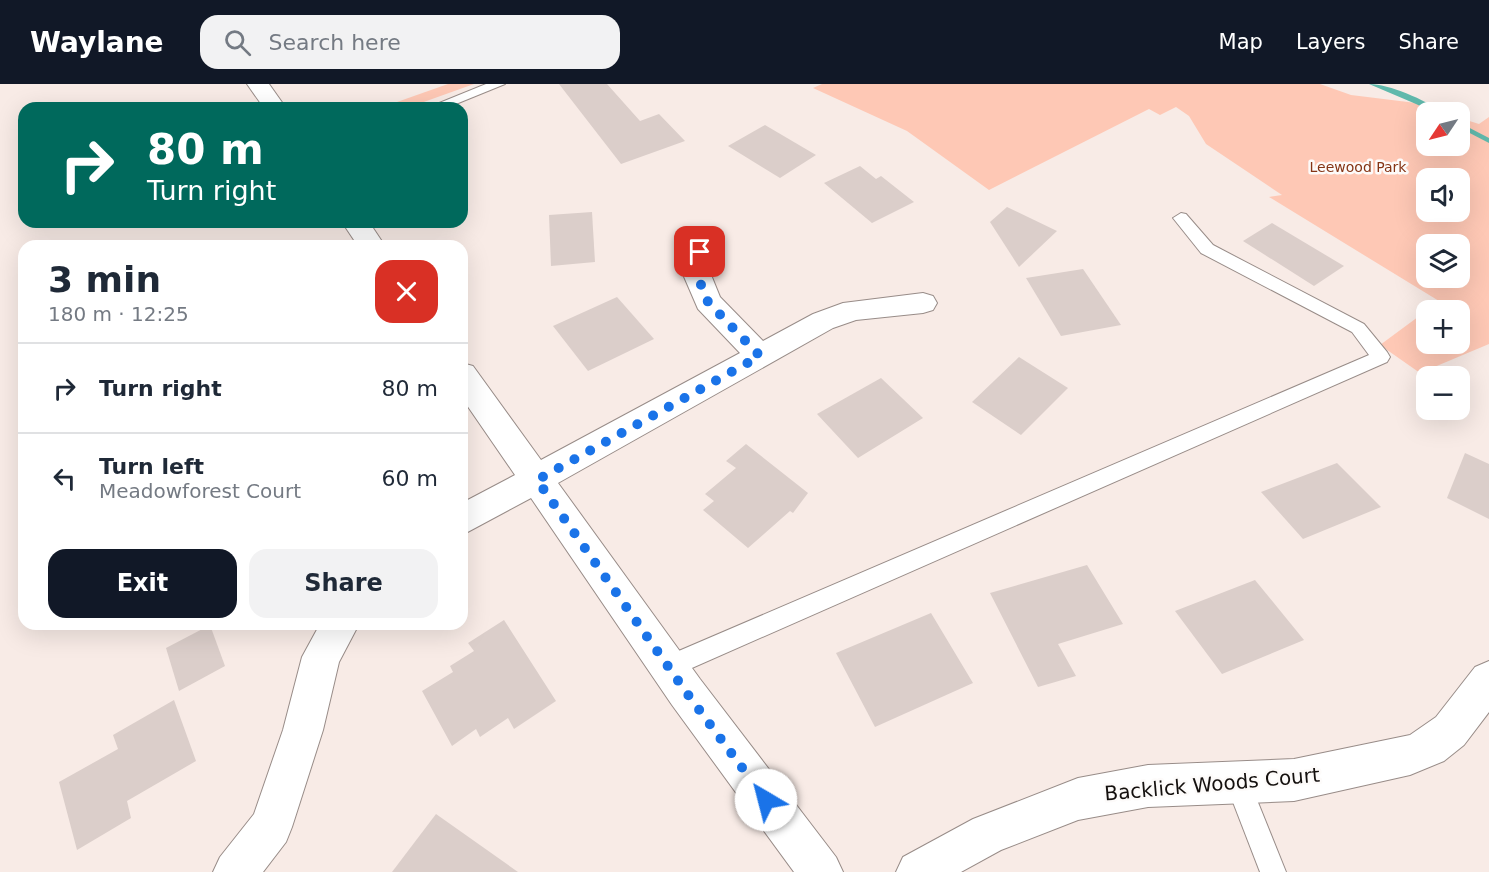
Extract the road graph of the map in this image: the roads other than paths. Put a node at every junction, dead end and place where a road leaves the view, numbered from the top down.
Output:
1 (258, 84) edge
2 (498, 84) edge
3 (271, 102) edge
4 (450, 102) edge
5 (1181, 218) dead end
6 (708, 240) dead end
7 (923, 303) dead end
8 (760, 356) junction
9 (468, 382) edge
10 (537, 480) junction
11 (468, 517) edge
12 (337, 630) edge
13 (668, 667) junction
14 (1489, 680) edge
15 (1238, 784) junction
16 (236, 872) edge
17 (821, 872) edge
18 (918, 872) edge
19 (1273, 872) edge

1 - 3 street
2 - 4 lane
5 - 13 lane
6 - 8 street
7 - 8 street
8 - 10 street
9 - 10 street
10 - 11 street
10 - 13 street
12 - 16 street
13 - 17 street
14 - 15 street, Backlick Woods Court
15 - 18 street, Backlick Woods Court
15 - 19 lane

